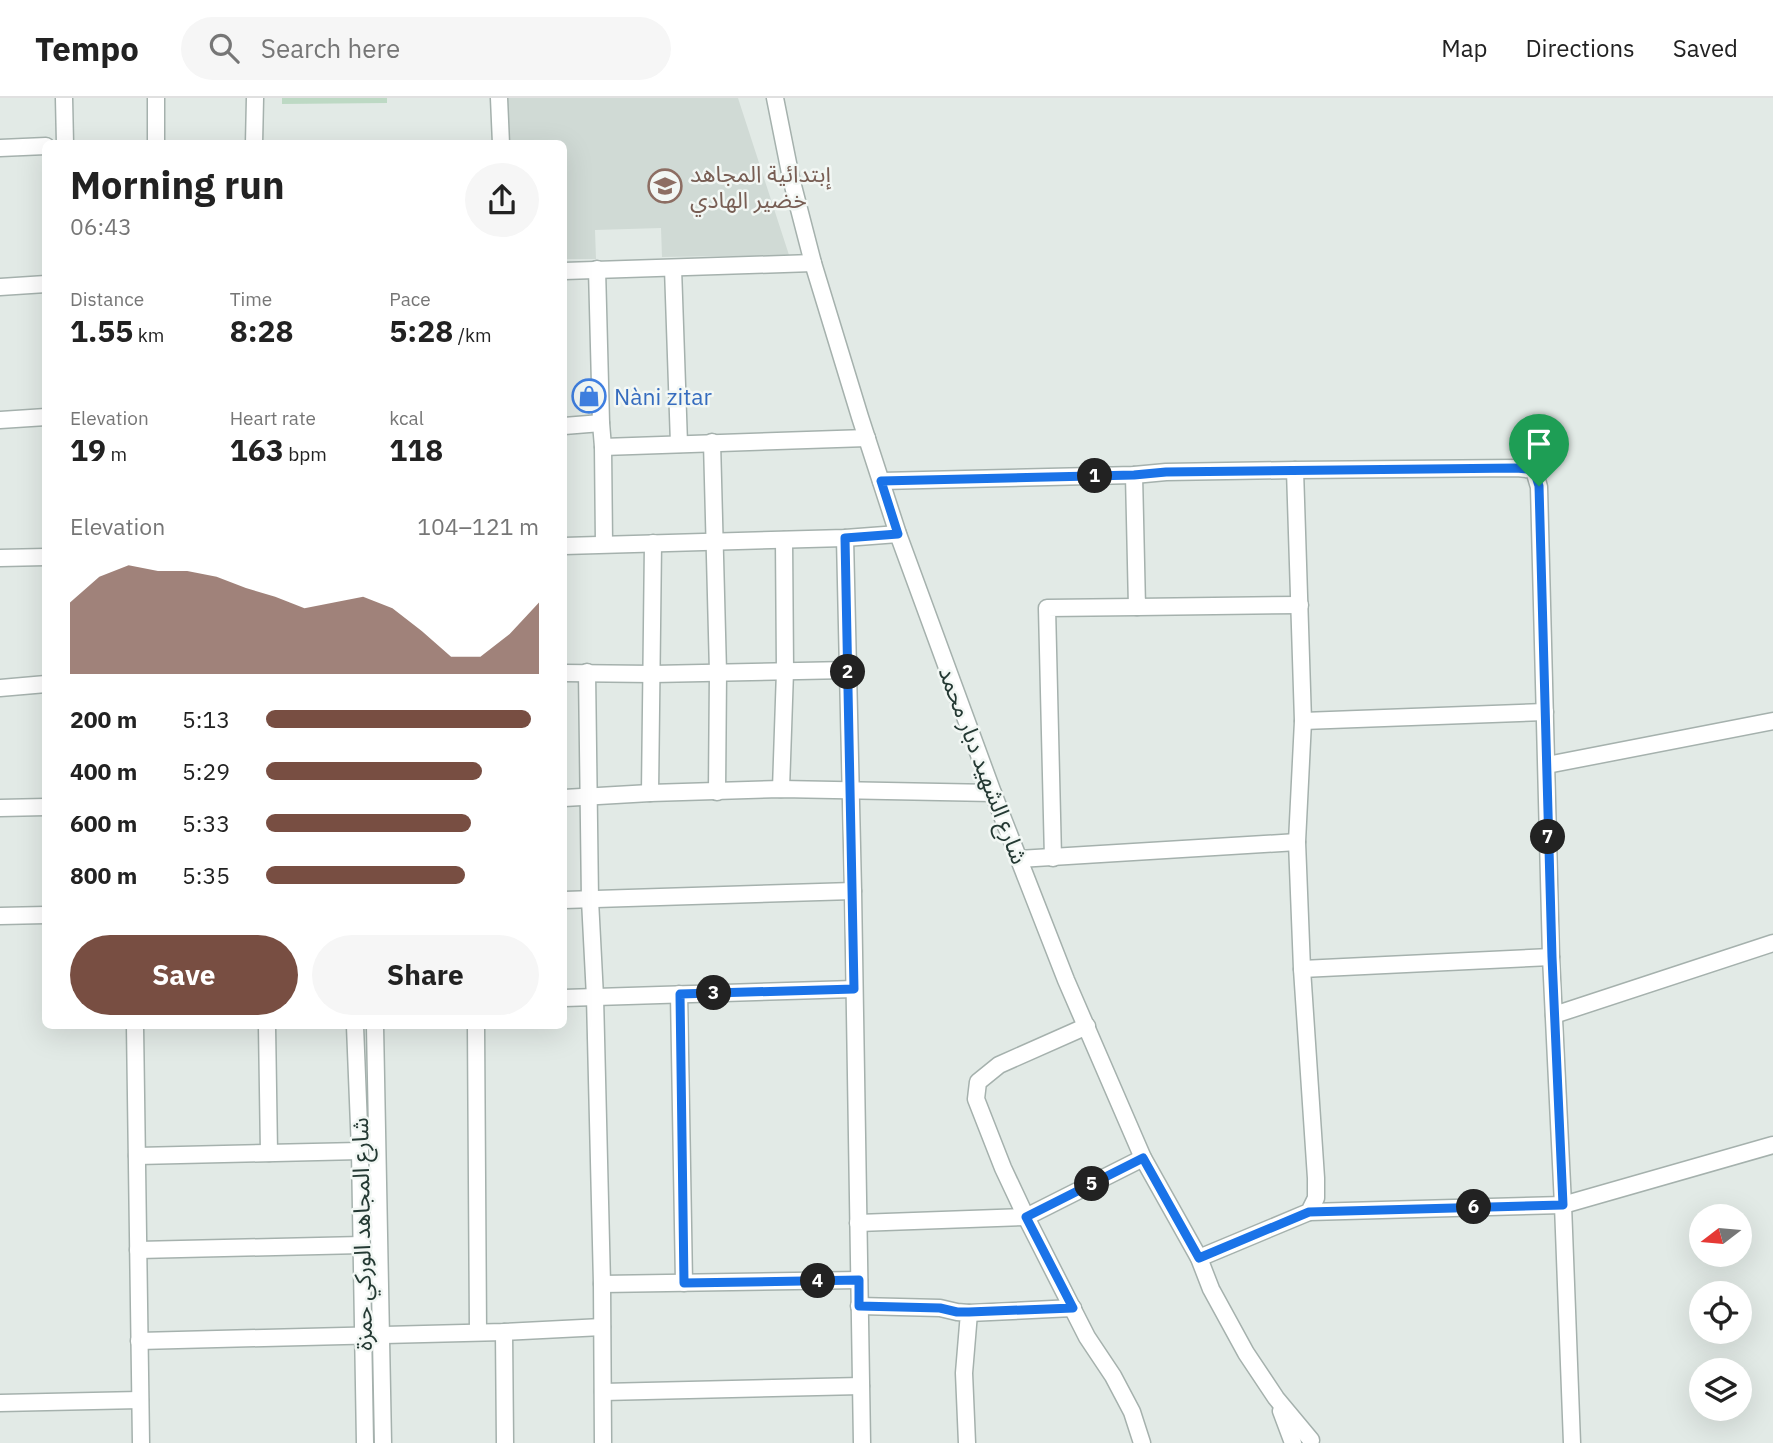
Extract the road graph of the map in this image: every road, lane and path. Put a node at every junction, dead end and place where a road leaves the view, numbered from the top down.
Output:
1 (64, 98) edge
2 (156, 98) edge
3 (255, 98) edge
4 (499, 98) edge
5 (775, 98) edge
6 (65, 140) edge
7 (156, 140) edge
8 (254, 140) edge
9 (500, 140) edge
10 (42, 146) edge
11 (0, 148) edge
12 (813, 263) junction
13 (673, 268) junction
14 (597, 270) junction
15 (567, 271) edge
16 (42, 284) edge
17 (0, 286) edge
18 (42, 417) edge
19 (0, 420) edge
20 (601, 423) junction
21 (567, 426) edge
22 (867, 438) junction
23 (712, 442) junction
24 (680, 444) junction
25 (603, 447) junction
26 (1295, 470) junction
27 (1134, 475) junction
28 (881, 481) junction
29 (898, 534) junction
30 (845, 538) junction
31 (784, 540) junction
32 (715, 542) junction
33 (653, 543) junction
34 (604, 544) junction
35 (567, 546) edge
36 (42, 557) edge
37 (0, 558) edge
38 (1300, 605) junction
39 (1137, 607) junction
40 (848, 670) junction
41 (785, 671) junction
42 (587, 672) junction
43 (718, 672) junction
44 (567, 673) edge
45 (653, 674) junction
46 (42, 684) edge
47 (0, 688) edge
48 (1545, 712) junction
49 (1303, 721) junction
50 (1773, 721) edge
51 (1547, 765) junction
52 (781, 789) junction
53 (851, 790) junction
54 (717, 792) junction
55 (650, 793) junction
56 (993, 793) junction
57 (590, 798) junction
58 (567, 799) edge
59 (42, 807) edge
60 (0, 808) edge
61 (1297, 842) junction
62 (1053, 858) junction
63 (1019, 859) junction
64 (853, 891) junction
65 (567, 900) edge
66 (590, 900) junction
67 (42, 915) edge
68 (0, 916) edge
69 (1773, 943) edge
70 (1552, 957) junction
71 (1302, 970) junction
72 (854, 989) junction
73 (680, 994) junction
74 (595, 997) junction
75 (567, 998) edge
76 (1554, 1016) junction
77 (1087, 1026) junction
78 (135, 1029) edge
79 (267, 1029) edge
80 (355, 1029) edge
81 (375, 1029) edge
82 (476, 1029) edge
83 (1773, 1146) edge
84 (360, 1151) junction
85 (269, 1153) junction
86 (137, 1156) junction
87 (1143, 1158) junction
88 (1563, 1205) junction
89 (1309, 1212) junction
90 (1026, 1217) junction
91 (858, 1223) junction
92 (362, 1245) junction
93 (138, 1250) junction
94 (1199, 1258) junction
95 (859, 1280) junction
96 (684, 1283) junction
97 (602, 1284) junction
98 (859, 1306) junction
99 (1073, 1308) junction
100 (969, 1312) junction
101 (602, 1327) junction
102 (478, 1332) junction
103 (504, 1332) junction
104 (380, 1334) junction
105 (363, 1335) junction
106 (139, 1341) junction
107 (861, 1386) junction
108 (603, 1392) junction
109 (1276, 1398) junction
110 (140, 1400) junction
111 (0, 1404) edge
112 (1314, 1442) edge
113 (141, 1443) edge
114 (365, 1443) edge
115 (383, 1443) edge
116 (505, 1443) edge
117 (603, 1443) edge
118 (862, 1443) edge
119 (967, 1443) edge
120 (1142, 1443) edge
121 (1293, 1443) edge
122 (1572, 1443) edge

1 - 6 street
2 - 7 street
3 - 8 street
4 - 9 street
5 - 12 street, شارع الشهيد دبار محمد
10 - 11 street
12 - 13 street
12 - 22 street, شارع الشهيد دبار محمد
13 - 14 street
13 - 24 street
14 - 15 street
14 - 20 street
16 - 17 street
18 - 19 street
20 - 21 street
20 - 25 street
22 - 23 street
22 - 28 street, شارع الشهيد دبار محمد
23 - 24 street
23 - 32 street
24 - 25 street
25 - 34 street
26 - 27 street
26 - 38 street
26 - 48 street
27 - 28 street
27 - 39 street
28 - 29 street, شارع الشهيد دبار محمد
29 - 30 street
29 - 56 street, شارع الشهيد دبار محمد
30 - 31 street
30 - 40 street
31 - 32 street
31 - 41 street
32 - 33 street
32 - 43 street
33 - 34 street
33 - 45 street
34 - 35 street
36 - 37 street
38 - 39 street
38 - 49 street
39 - 62 street
40 - 41 street
40 - 53 street
41 - 43 street
41 - 52 street
42 - 44 street
42 - 45 street
42 - 57 street
43 - 45 street
43 - 54 street
45 - 55 street
46 - 47 street
48 - 49 street
48 - 51 street
49 - 61 street
50 - 51 street
51 - 70 street
52 - 53 street
52 - 54 street
53 - 56 street
53 - 64 street
54 - 55 street
55 - 57 street
56 - 63 street, شارع الشهيد دبار محمد
57 - 58 street
57 - 66 street
59 - 60 street
61 - 62 street
61 - 71 street
62 - 63 street
63 - 77 street, شارع الشهيد دبار محمد
64 - 66 street
64 - 72 street
65 - 66 street
66 - 74 street
67 - 68 street
69 - 76 street
70 - 71 street
70 - 76 street
71 - 89 street
72 - 73 street
72 - 91 street
73 - 74 street
73 - 96 street
74 - 75 street
74 - 97 street
76 - 88 street
77 - 87 street, شارع الشهيد دبار محمد
77 - 90 street
78 - 86 street
79 - 85 street
80 - 84 street, شارع المجاهد الوركي حمزة
81 - 104 street, شارع المجاهد الوركي حمزة
82 - 102 street
83 - 88 street
84 - 85 street
84 - 92 street, شارع المجاهد الوركي حمزة
85 - 86 street
86 - 93 street
87 - 90 street
87 - 94 street, شارع الشهيد دبار محمد
88 - 89 street
88 - 122 street
89 - 94 street
90 - 91 street
90 - 99 street
91 - 95 street
92 - 93 street
92 - 105 street, شارع المجاهد الوركي حمزة
93 - 106 street
94 - 109 street, شارع الشهيد دبار محمد
95 - 96 street
95 - 98 street
96 - 97 street
97 - 101 street
98 - 100 street
98 - 107 street
99 - 100 street
99 - 120 street
100 - 119 street
101 - 103 street
101 - 108 street
102 - 103 street
102 - 104 street
103 - 116 street
104 - 105 street
104 - 115 street, شارع المجاهد الوركي حمزة
105 - 106 street
105 - 114 street, شارع المجاهد الوركي حمزة
106 - 110 street
107 - 108 street
107 - 118 street
108 - 117 street
109 - 112 street
109 - 121 street
110 - 111 street
110 - 113 street

